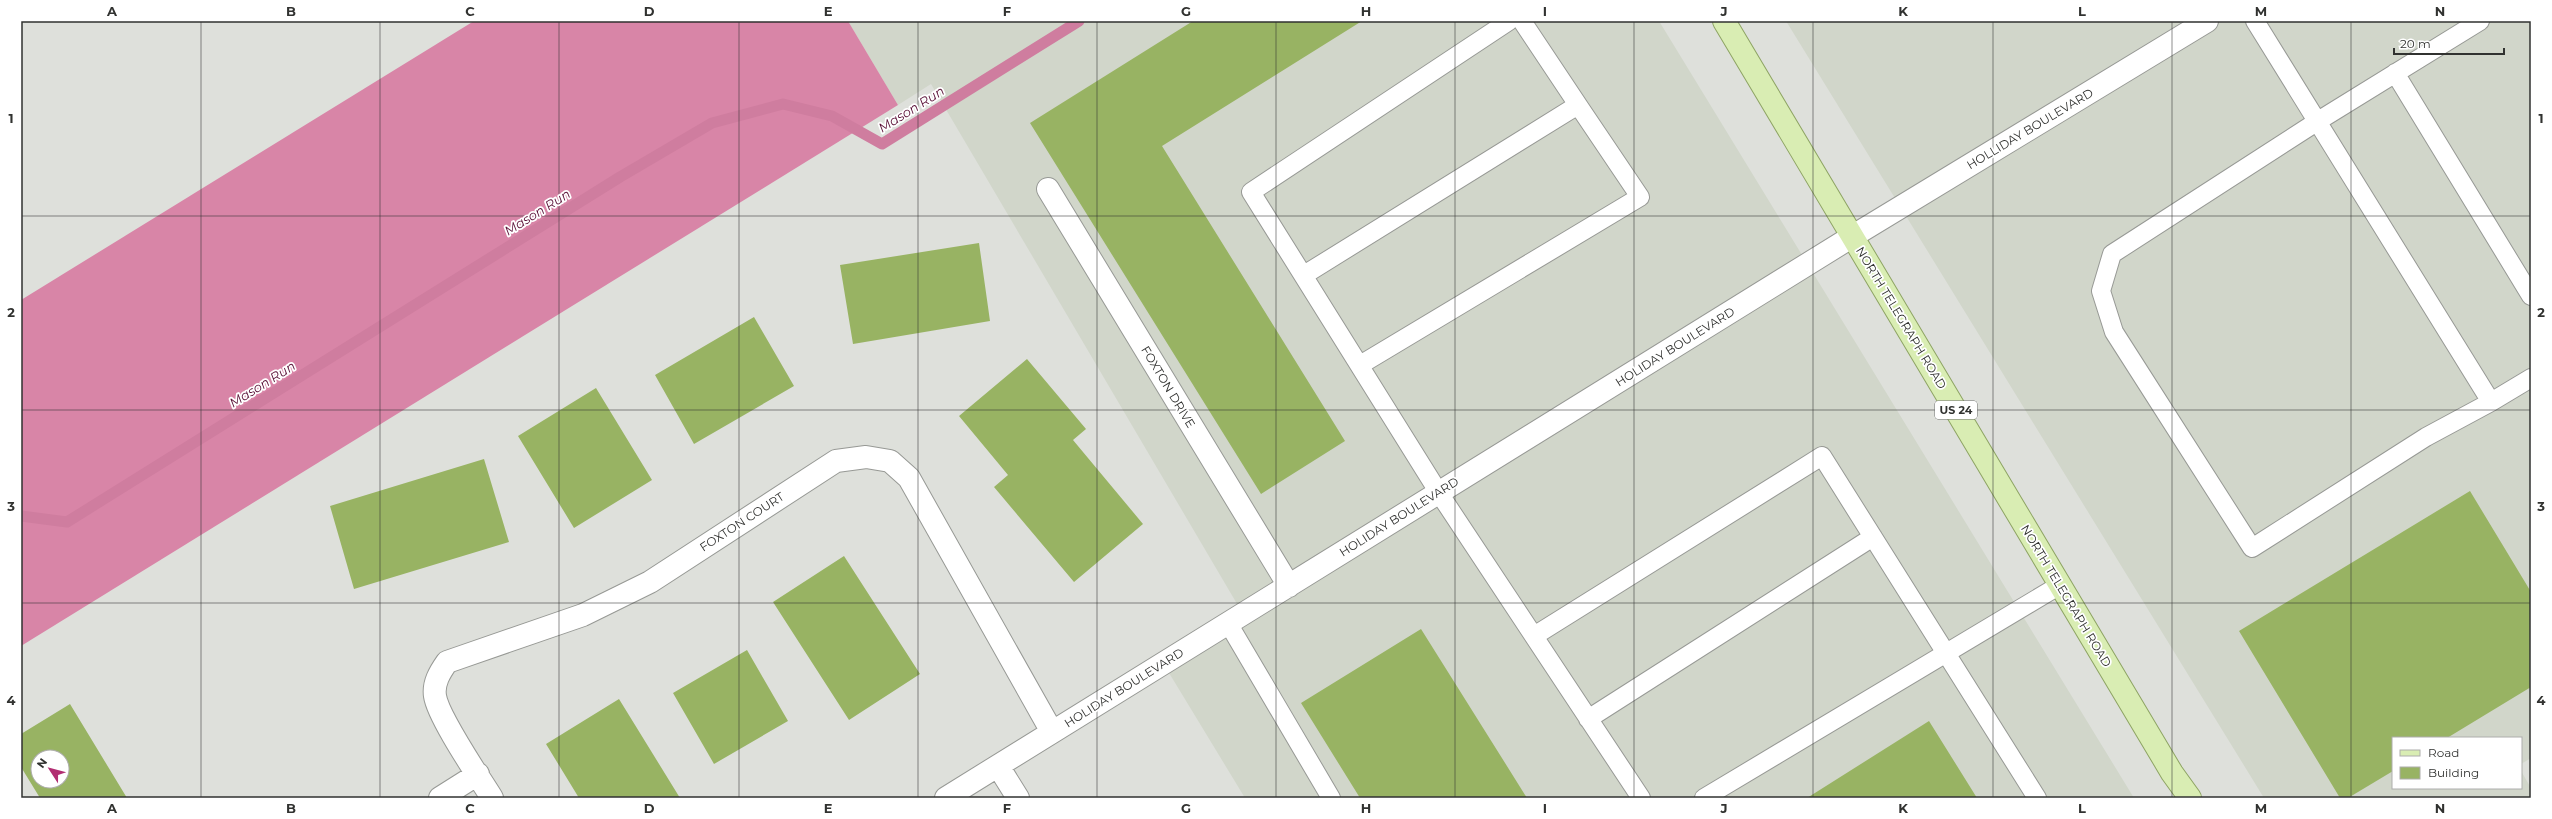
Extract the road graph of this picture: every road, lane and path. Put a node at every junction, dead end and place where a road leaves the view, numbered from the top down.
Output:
1 (1509, 21) edge
2 (1522, 21) edge
3 (1724, 21) edge
4 (2207, 21) edge
5 (2255, 21) edge
6 (2480, 21) edge
7 (2395, 74) junction
8 (1578, 105) junction
9 (2318, 121) junction
10 (1048, 189) dead end
11 (1853, 236) junction
12 (1304, 275) junction
13 (2531, 296) edge
14 (1360, 365) junction
15 (2531, 378) edge
16 (2491, 402) junction
17 (1439, 493) junction
18 (1873, 537) junction
19 (2060, 585) junction
20 (1289, 586) junction
21 (1228, 623) junction
22 (1534, 636) junction
23 (1946, 654) junction
24 (1588, 719) junction
25 (1052, 732) junction
26 (998, 766) junction
27 (478, 774) junction
28 (440, 798) edge
29 (492, 798) edge
30 (946, 798) edge
31 (1018, 798) edge
32 (1332, 798) edge
33 (1640, 798) edge
34 (1704, 798) edge
35 (2037, 798) edge
36 (2190, 798) edge

1 - 12 lane
2 - 8 lane
3 - 11 main road, NORTH TELEGRAPH ROAD / US 24
4 - 11 street, HOLLIDAY BOULEVARD
5 - 9 lane
6 - 7 lane
7 - 9 lane
7 - 13 lane
8 - 12 lane
8 - 14 lane
9 - 16 lane
9 - 16 lane
10 - 20 street, FOXTON DRIVE
11 - 17 street, HOLIDAY BOULEVARD
11 - 19 main road, NORTH TELEGRAPH ROAD / US 24
12 - 14 lane
14 - 17 lane
15 - 16 lane
17 - 20 street, HOLIDAY BOULEVARD
17 - 22 lane
18 - 22 lane
18 - 23 lane
18 - 24 lane
19 - 23 lane
19 - 36 main road, NORTH TELEGRAPH ROAD / US 24
20 - 21 street, HOLIDAY BOULEVARD
21 - 25 street, HOLIDAY BOULEVARD
21 - 32 lane
22 - 24 lane
23 - 34 lane
23 - 35 lane
24 - 33 lane
25 - 26 street, HOLIDAY BOULEVARD
25 - 27 street, FOXTON COURT
26 - 30 street, HOLIDAY BOULEVARD
26 - 31 street
27 - 28 street
27 - 29 street, FOXTON COURT

